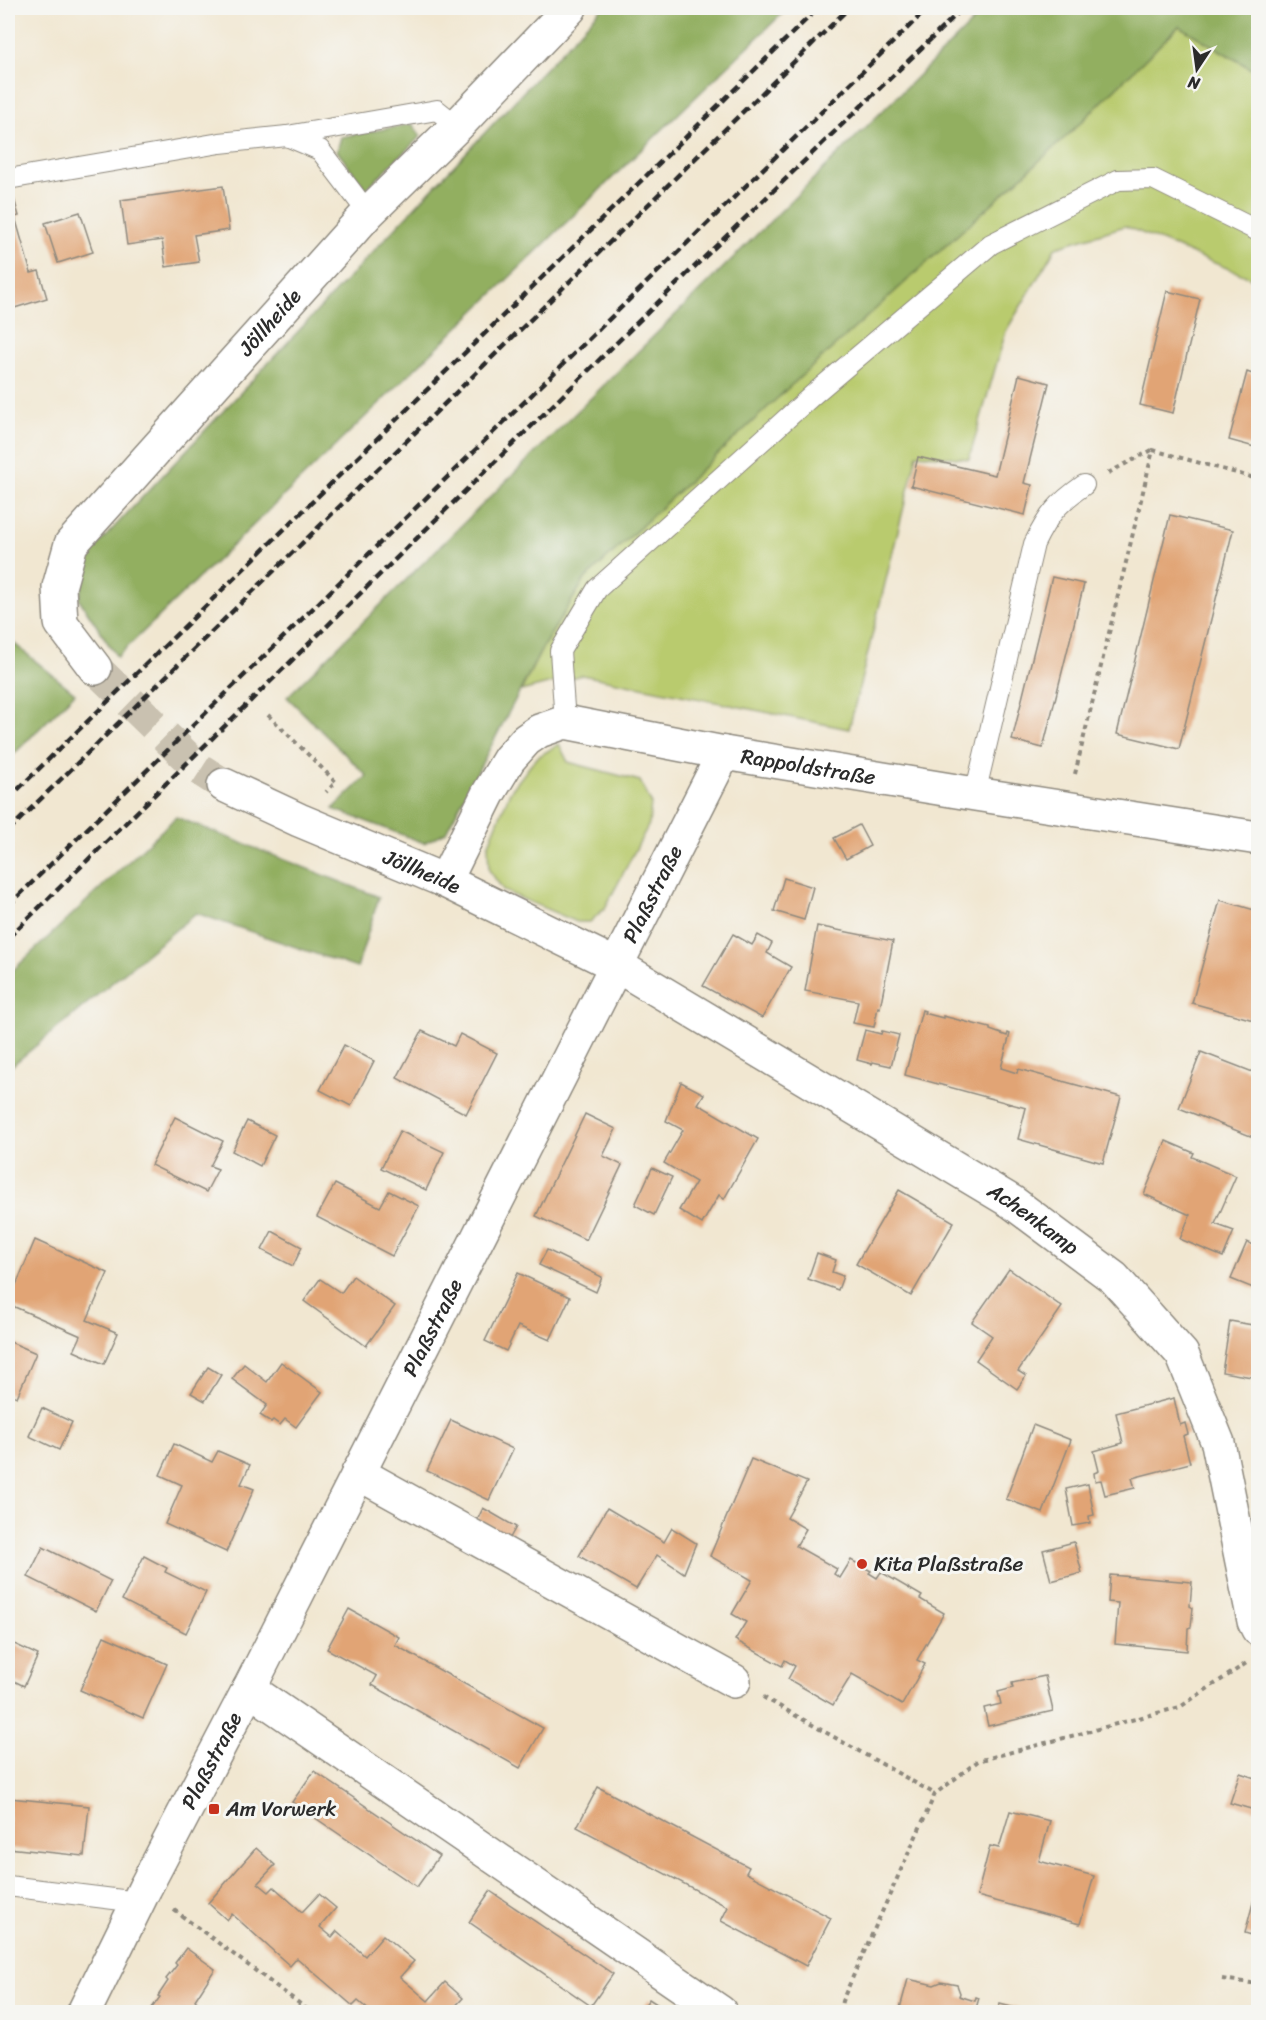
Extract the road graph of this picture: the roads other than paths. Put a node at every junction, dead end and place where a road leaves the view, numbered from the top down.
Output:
1 (570, 8) edge
2 (457, 126) junction
3 (287, 136) junction
4 (8, 179) edge
5 (368, 213) junction
6 (1258, 231) edge
7 (1084, 484) road end
8 (95, 668) tunnel mouth
9 (566, 722) junction
10 (724, 753) junction
11 (224, 785) tunnel mouth
12 (975, 794) junction
13 (1258, 838) edge
14 (445, 882) junction
15 (616, 965) junction
16 (358, 1473) junction
17 (1258, 1629) edge
18 (734, 1681) road end
19 (249, 1689) junction
20 (8, 1886) edge
21 (142, 1895) junction
22 (84, 2013) edge
23 (720, 2013) edge

1 - 2 street, Jöllheide
2 - 3 lane
2 - 5 street, Jöllheide
3 - 4 lane
3 - 5 lane
5 - 8 street, Jöllheide
6 - 9 lane
7 - 12 lane
9 - 10 street, Rappoldstraße
9 - 14 street, Rappoldstraße
10 - 12 street, Rappoldstraße
10 - 15 street, Plaßstraße
11 - 14 street, Jöllheide
12 - 13 street, Rappoldstraße
14 - 15 street, Jöllheide
15 - 16 street, Plaßstraße
15 - 17 street, Achenkamp
16 - 18 street
16 - 19 street, Plaßstraße
19 - 21 street, Plaßstraße
19 - 23 street
20 - 21 lane
21 - 22 street, Plaßstraße

